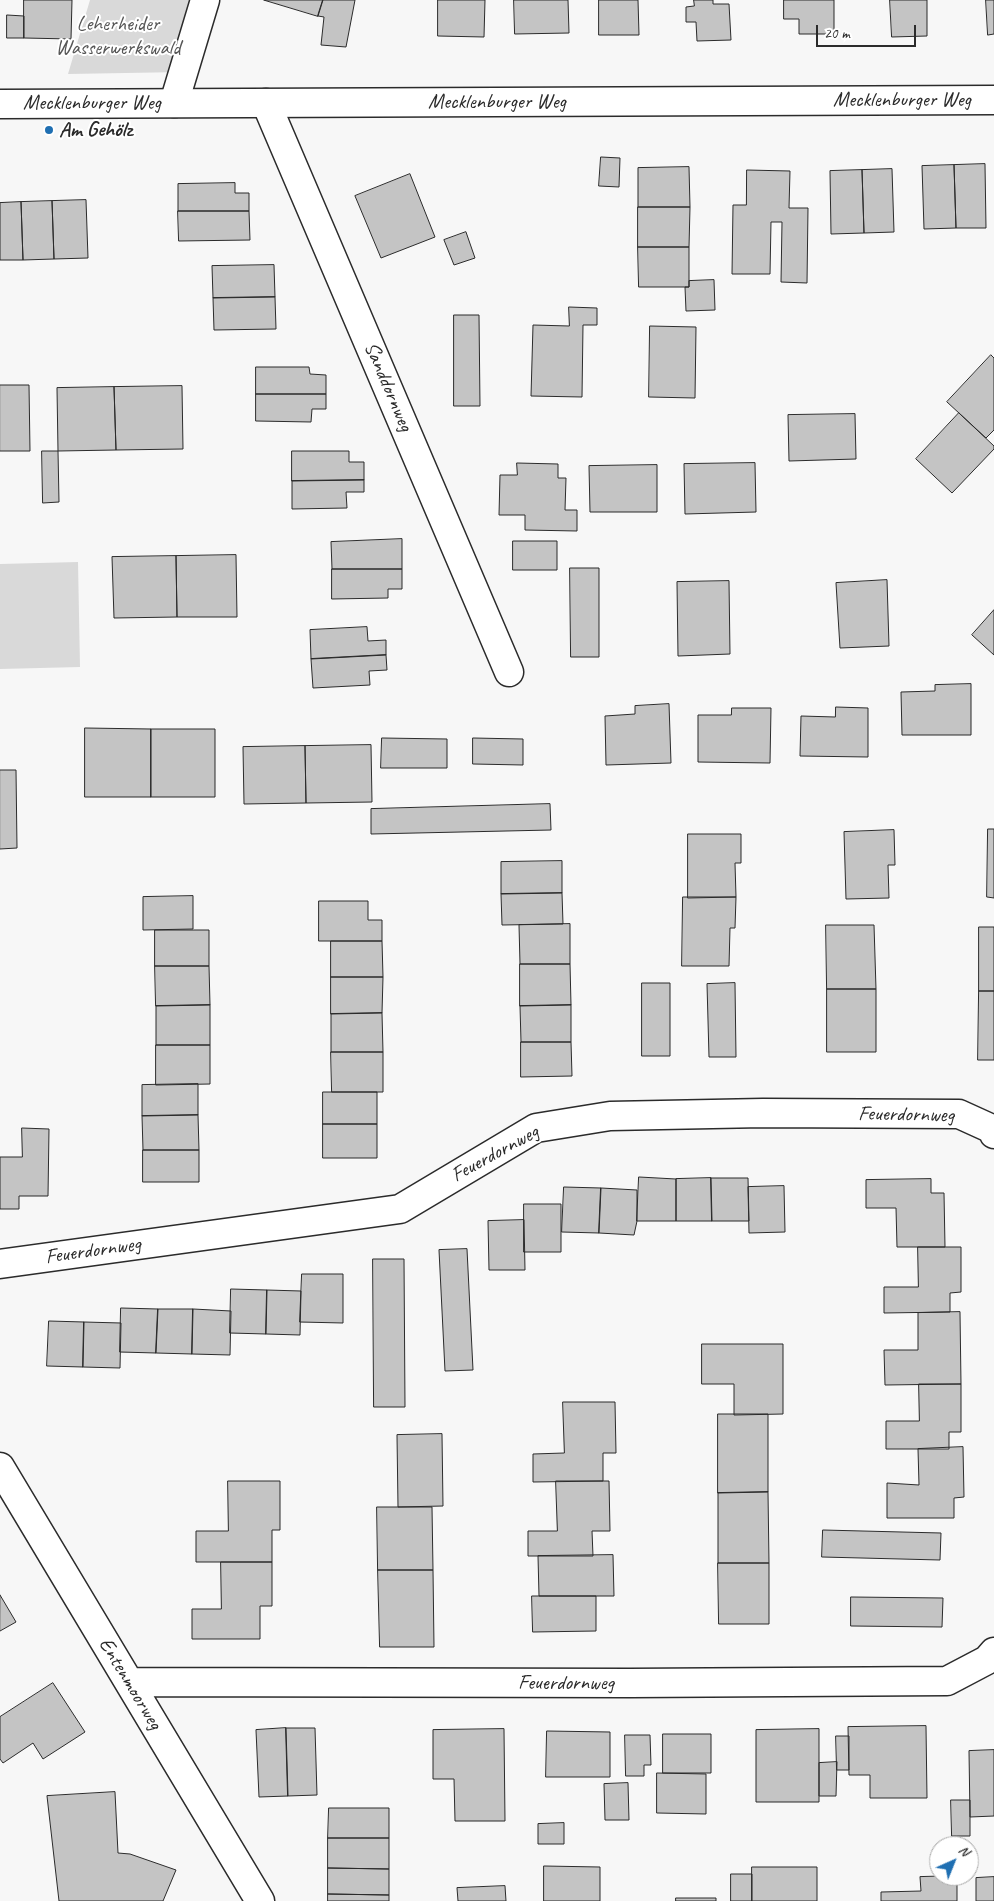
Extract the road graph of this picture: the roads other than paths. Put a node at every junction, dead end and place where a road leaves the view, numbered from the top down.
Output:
1 (205, 0) edge
2 (994, 100) edge
3 (174, 103) junction
4 (266, 103) junction
5 (0, 104) edge
6 (509, 672) dead end
7 (994, 1134) edge
8 (0, 1264) edge
9 (0, 1468) edge
10 (994, 1652) edge
11 (129, 1682) junction
12 (260, 1901) edge

1 - 3 street
2 - 4 street, Mecklenburger Weg
3 - 4 street, Mecklenburger Weg
3 - 5 street, Mecklenburger Weg
4 - 6 street, Sanddornweg
7 - 8 street, Feuerdornweg
9 - 11 street, Entenmoorweg
10 - 11 street, Feuerdornweg
11 - 12 street, Entenmoorweg

